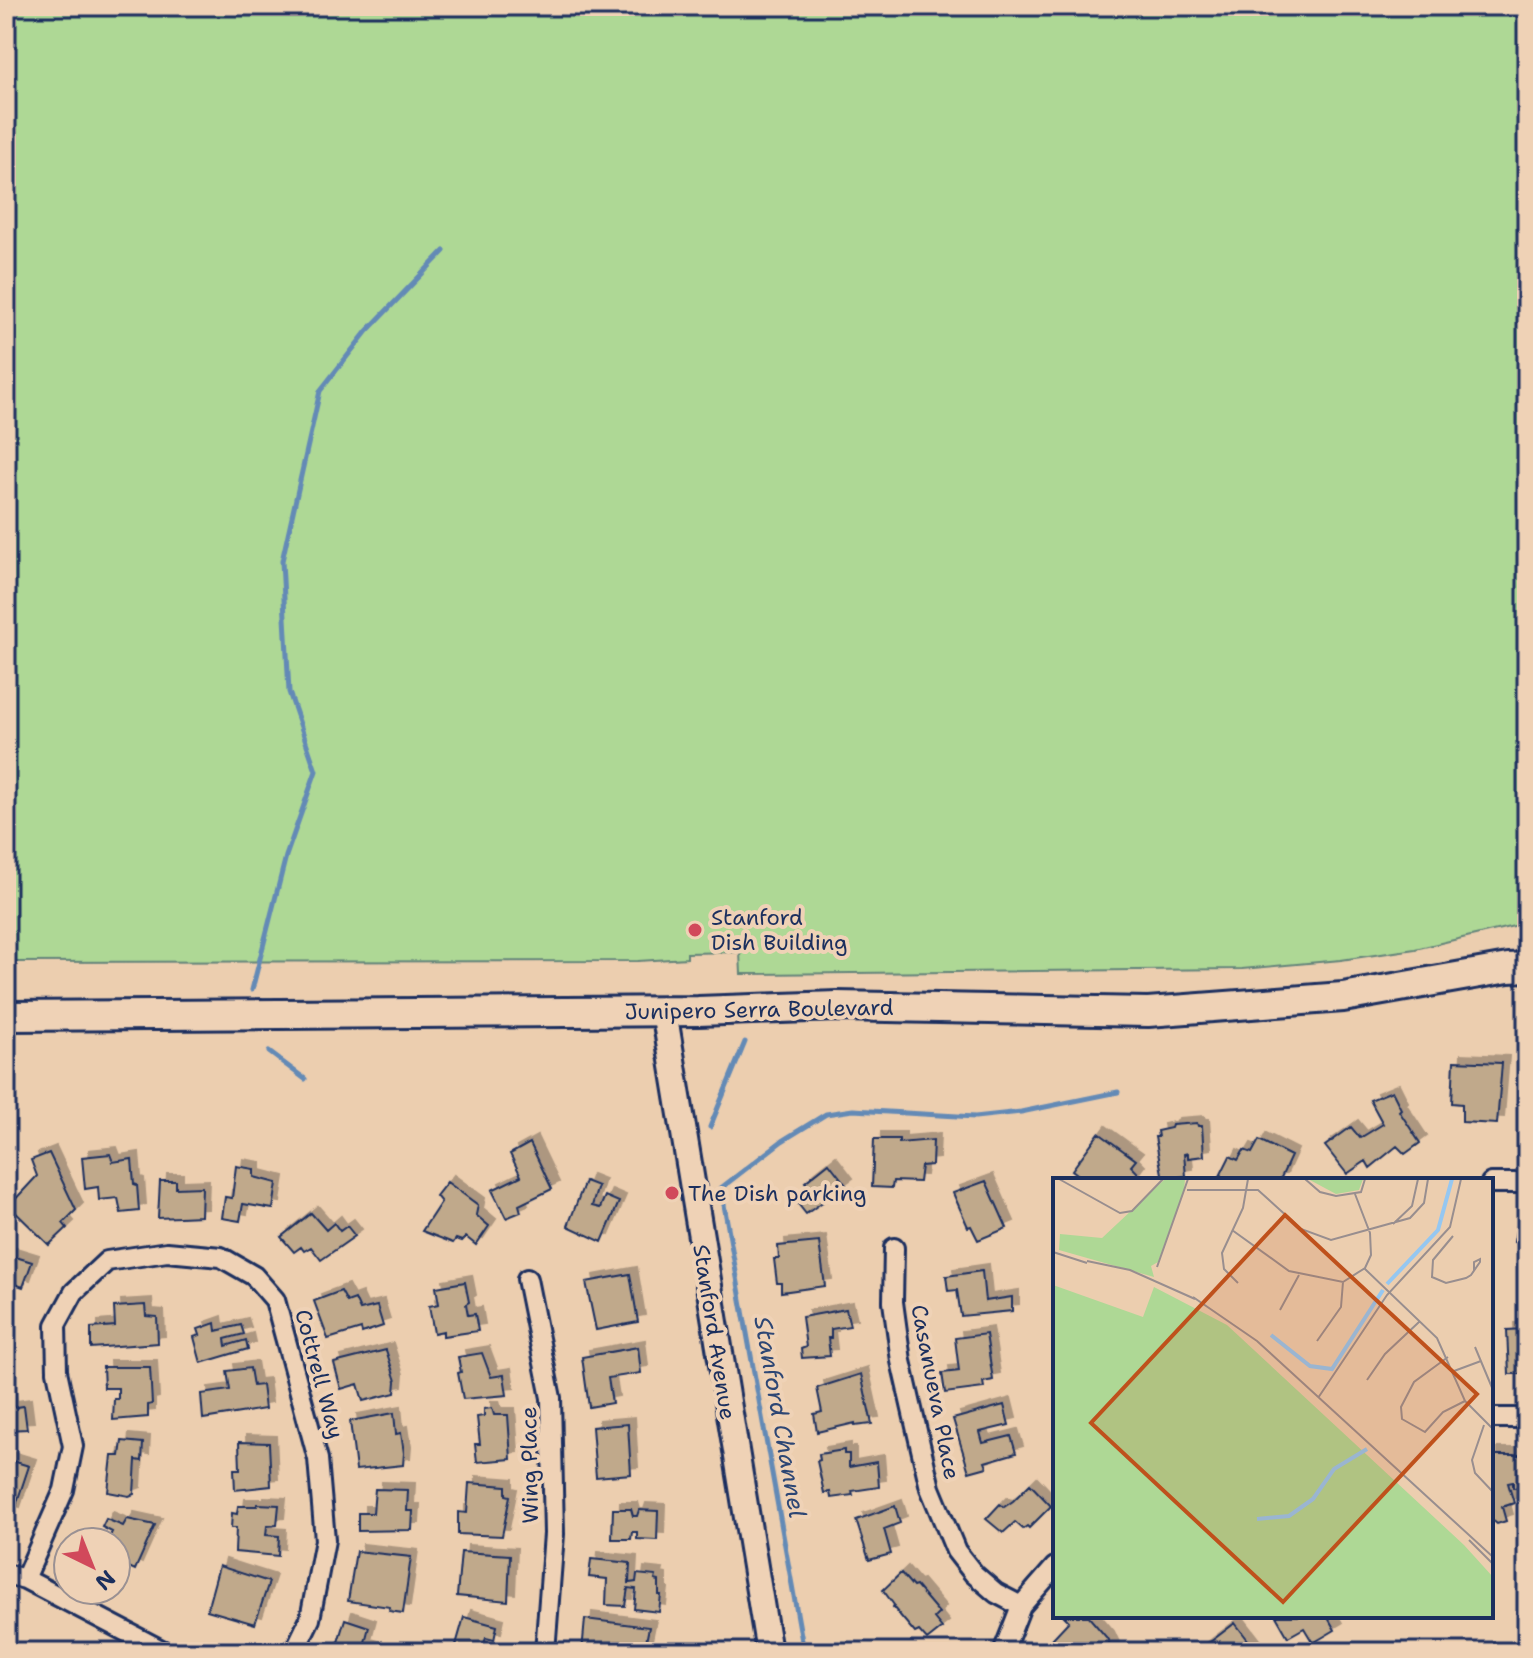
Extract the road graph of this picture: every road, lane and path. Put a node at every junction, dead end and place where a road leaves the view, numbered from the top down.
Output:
1 (1521, 964) edge
2 (664, 1011) junction
3 (6, 1016) edge
4 (1493, 1183) edge
5 (1527, 1183) edge
6 (894, 1248) dead end
7 (527, 1279) dead end
8 (1493, 1418) edge
9 (1527, 1418) edge
10 (1053, 1569) edge
11 (6, 1574) edge
12 (25, 1579) junction
13 (1021, 1606) junction
14 (165, 1652) edge
15 (294, 1652) edge
16 (545, 1652) edge
17 (769, 1652) edge
18 (1003, 1652) edge

1 - 2 main road, Junipero Serra Boulevard
2 - 3 main road, Junipero Serra Boulevard
2 - 17 street, Stanford Avenue
4 - 5 street
6 - 13 street, Casanueva Place
7 - 16 street, Wing Place
8 - 9 street
10 - 13 street
11 - 12 street
12 - 14 street
12 - 15 street, Cottrell Way
13 - 18 street

